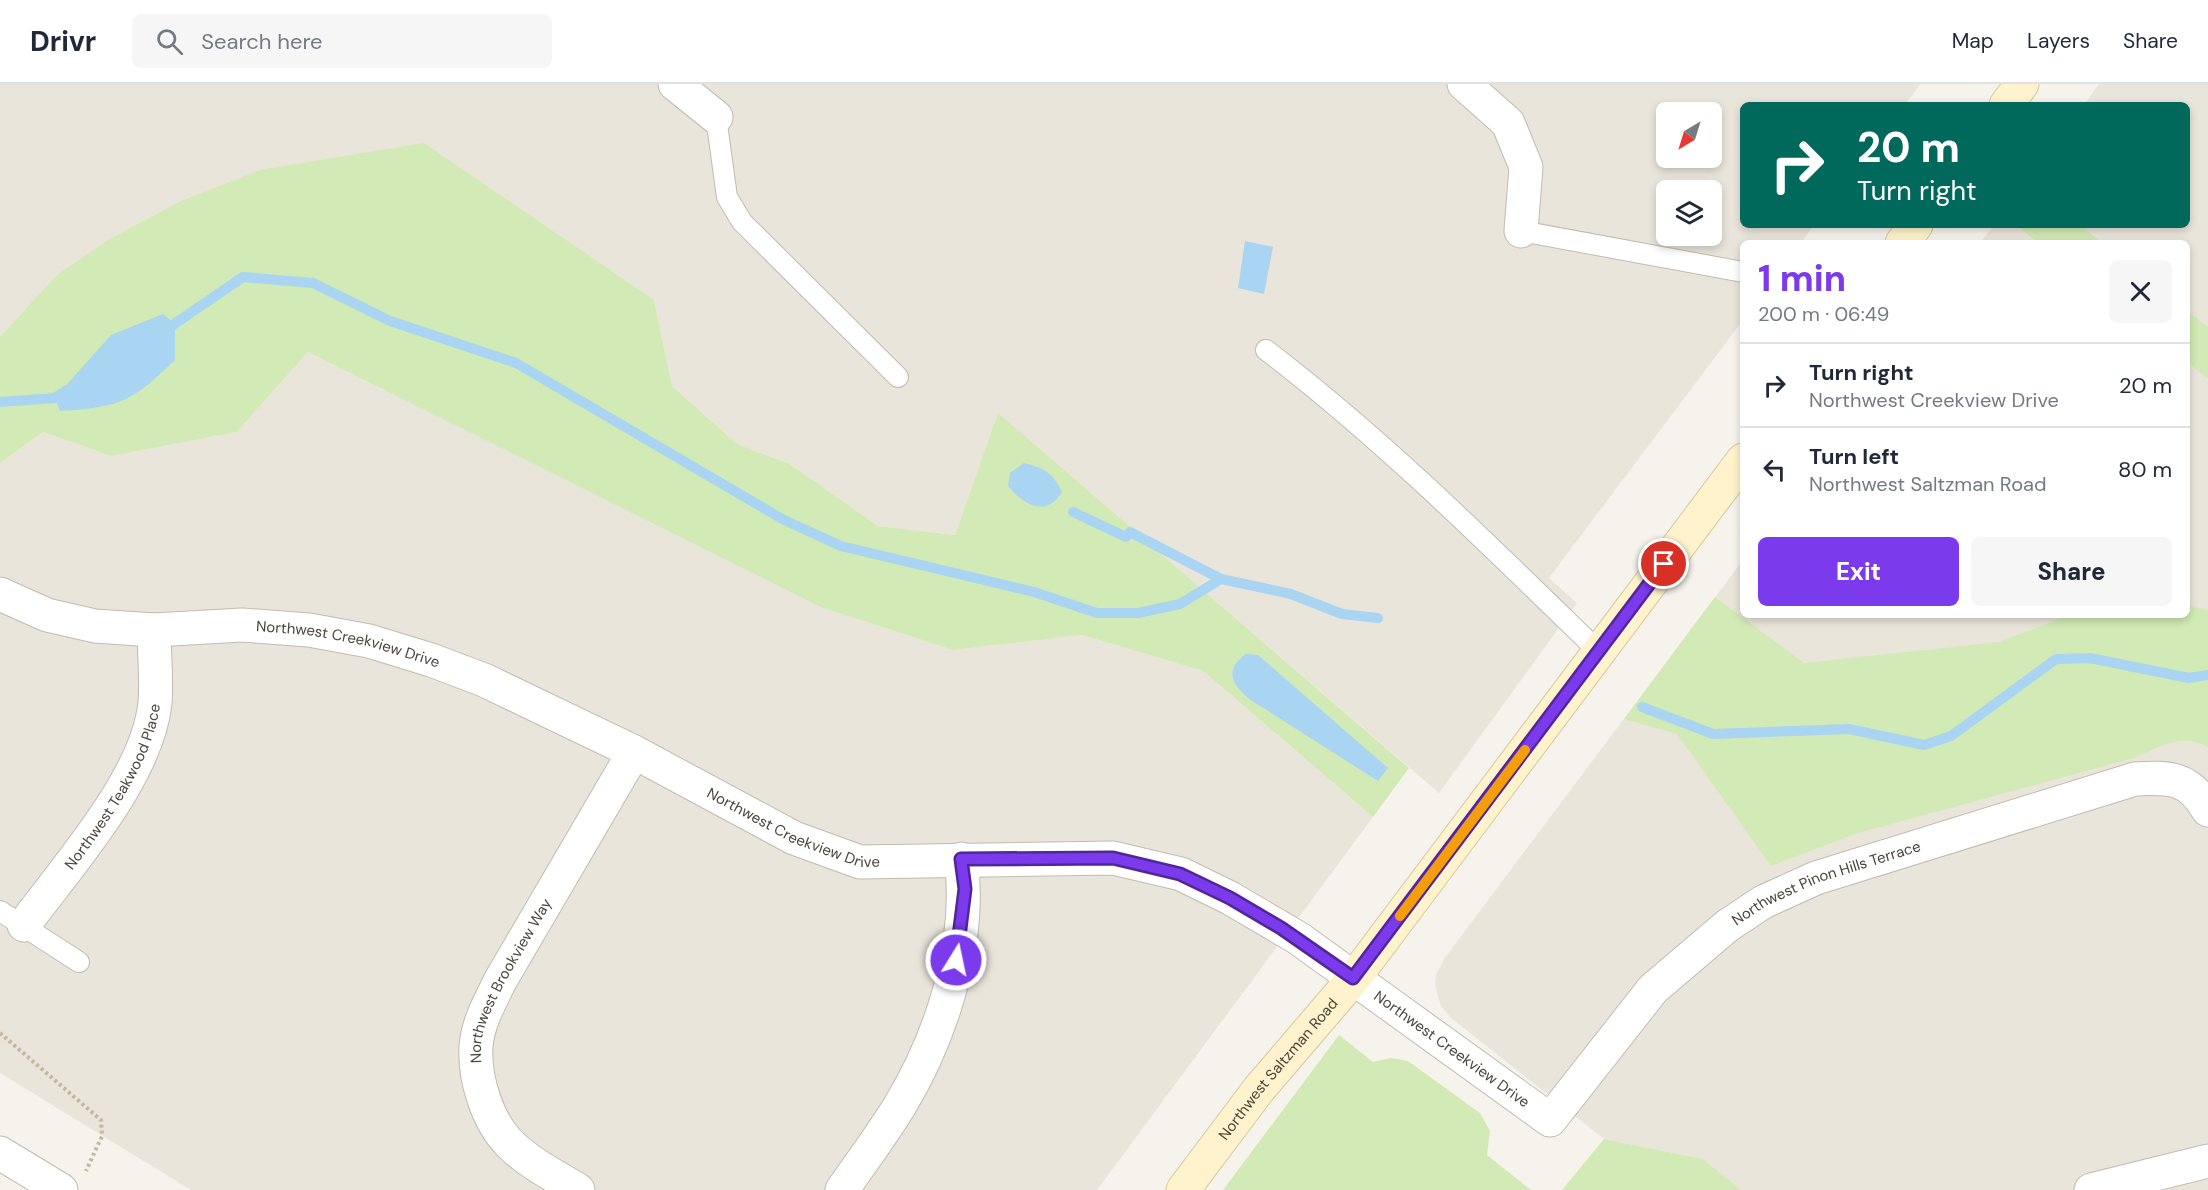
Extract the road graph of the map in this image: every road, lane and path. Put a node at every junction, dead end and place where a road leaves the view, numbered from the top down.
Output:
1 (675, 84) edge
2 (1464, 84) edge
3 (2022, 84) edge
4 (2008, 102) edge
5 (716, 117) joint
6 (1914, 228) edge
7 (1521, 231) joint
8 (1904, 240) edge
9 (1740, 271) edge
10 (1266, 350) dead end
11 (898, 378) dead end
12 (1740, 464) edge
13 (0, 594) edge
14 (154, 630) junction
15 (1599, 652) junction
16 (634, 752) junction
17 (2208, 810) edge
18 (961, 859) junction
19 (12, 918) edge
20 (80, 962) dead end
21 (1353, 978) junction
22 (0, 1033) edge
23 (1550, 1120) joint
24 (0, 1153) edge
25 (2208, 1161) edge
26 (73, 1181) edge
27 (578, 1190) edge
28 (842, 1190) edge
29 (1183, 1190) edge
30 (2091, 1190) edge

1 - 5 street
2 - 7 street
3 - 4 main road
5 - 11 lane
6 - 8 main road
7 - 9 lane
10 - 15 lane
12 - 15 main road, Northwest Saltzman Road
13 - 14 street, Northwest Creekview Drive
14 - 16 street, Northwest Creekview Drive
14 - 19 street, Northwest Teakwood Place
15 - 21 main road, Northwest Saltzman Road
16 - 18 street, Northwest Creekview Drive
16 - 27 street, Northwest Brookview Way
17 - 23 street, Northwest Pinon Hills Terrace
18 - 21 street, Northwest Creekview Drive
18 - 28 street
19 - 20 lane
21 - 23 street, Northwest Creekview Drive
21 - 29 main road, Northwest Saltzman Road
22 - 26 path
24 - 26 street
25 - 30 street

